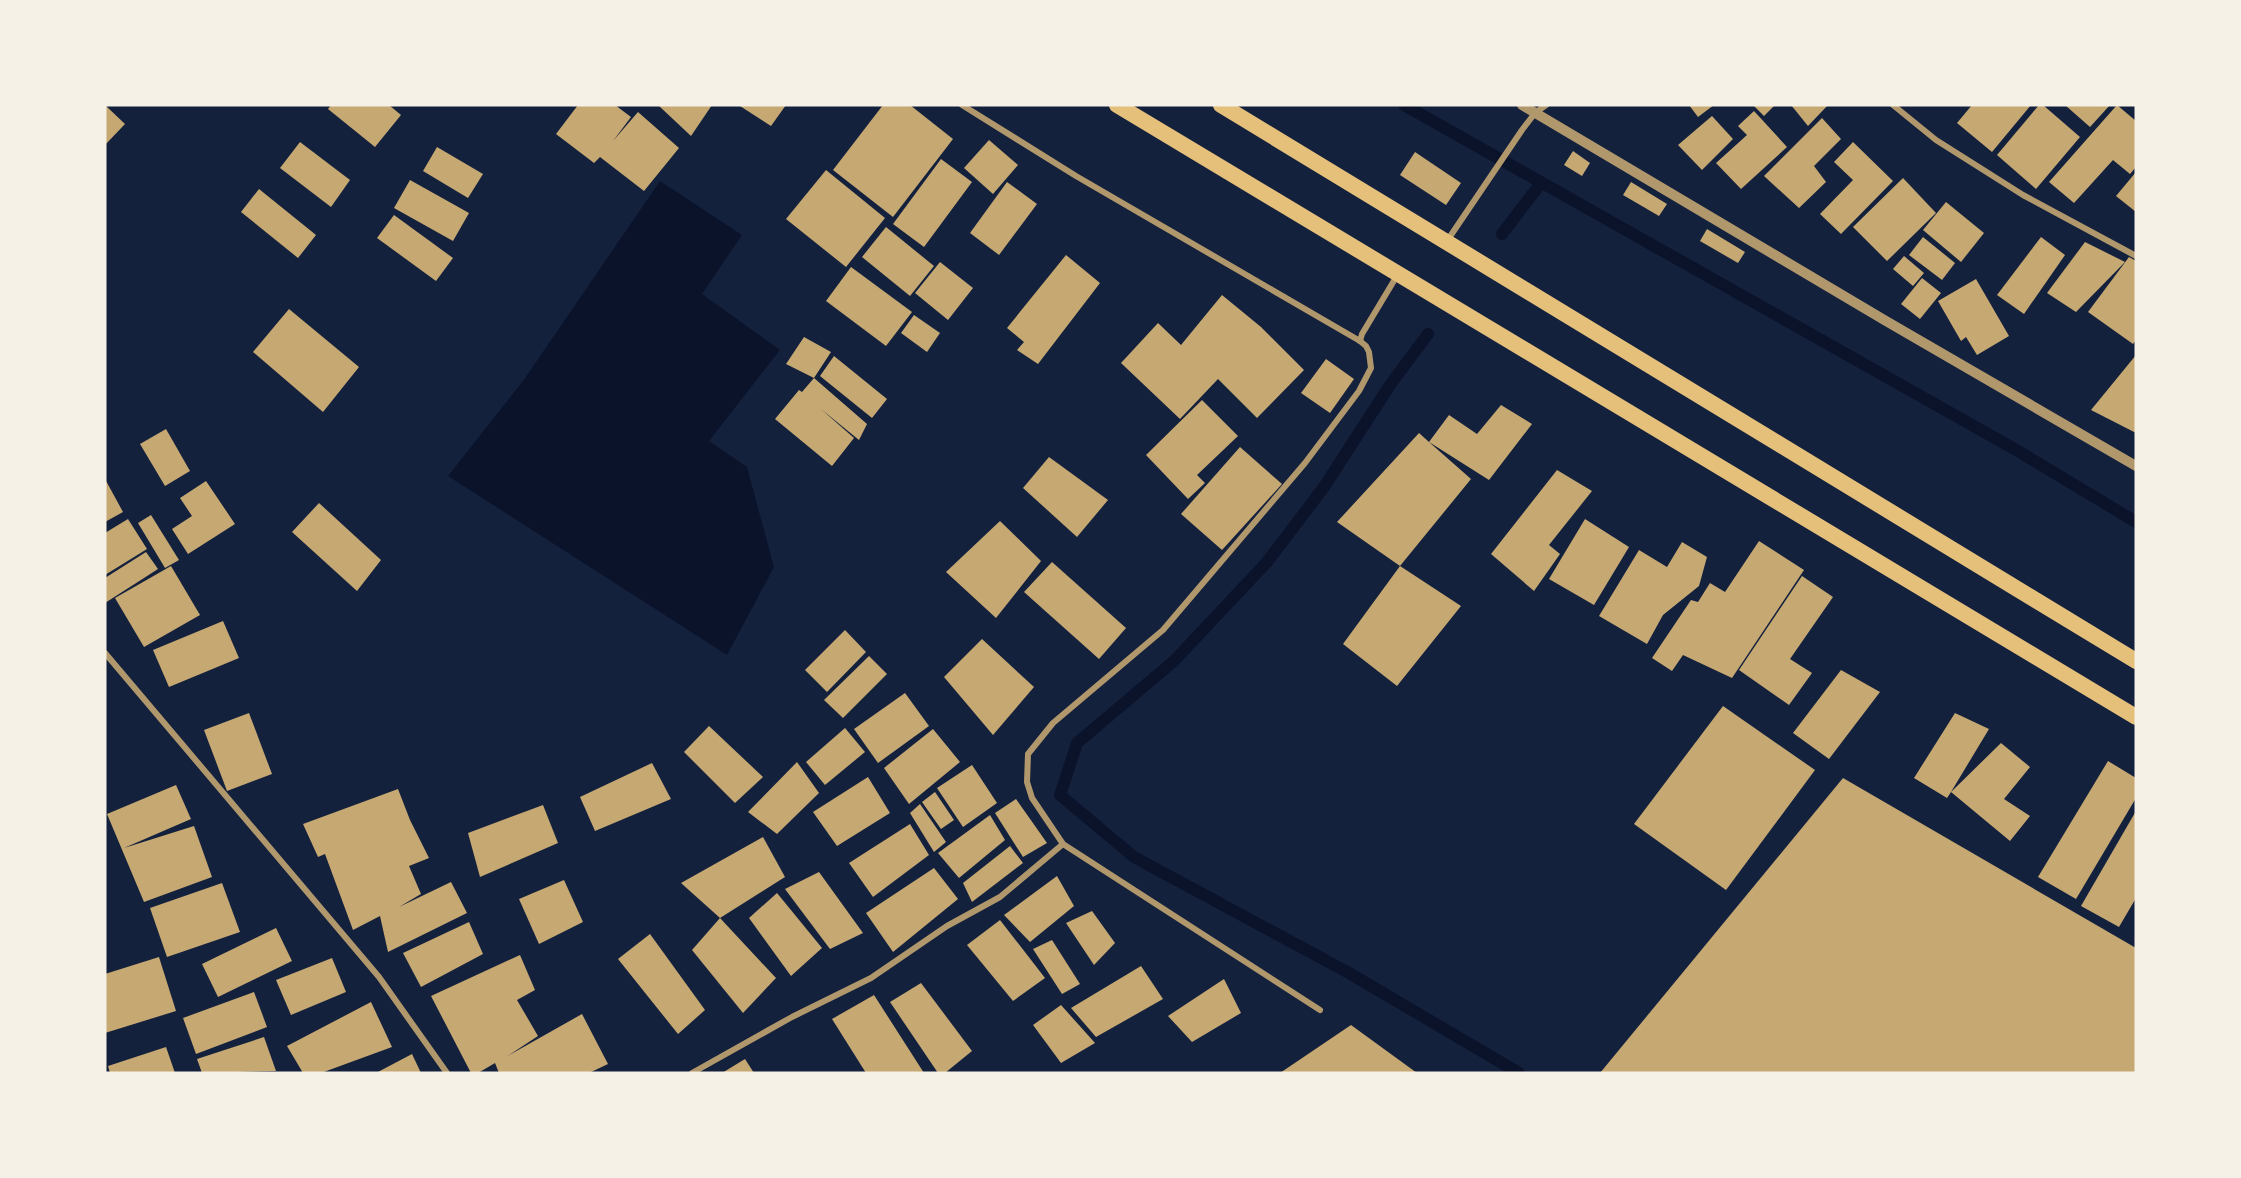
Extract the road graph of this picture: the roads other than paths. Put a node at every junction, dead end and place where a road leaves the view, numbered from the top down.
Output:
1 (962, 105) edge
2 (1117, 105) edge
3 (1221, 105) edge
4 (1522, 105) edge
5 (1546, 105) edge
6 (1893, 105) edge
7 (1535, 113) junction
8 (1447, 242) junction
9 (2136, 256) edge
10 (1398, 273) junction
11 (1361, 337) junction
12 (2136, 466) edge
13 (105, 653) edge
14 (2136, 661) edge
15 (2136, 717) edge
16 (1063, 844) junction
17 (1320, 1010) dead end
18 (447, 1073) edge
19 (692, 1073) edge

1 - 11 street
2 - 10 highway
3 - 8 highway
4 - 7 street
5 - 7 street
6 - 9 street
7 - 8 street
7 - 12 street
8 - 14 highway
10 - 11 street
10 - 15 highway
11 - 16 street
13 - 18 street
16 - 17 street
16 - 19 street

